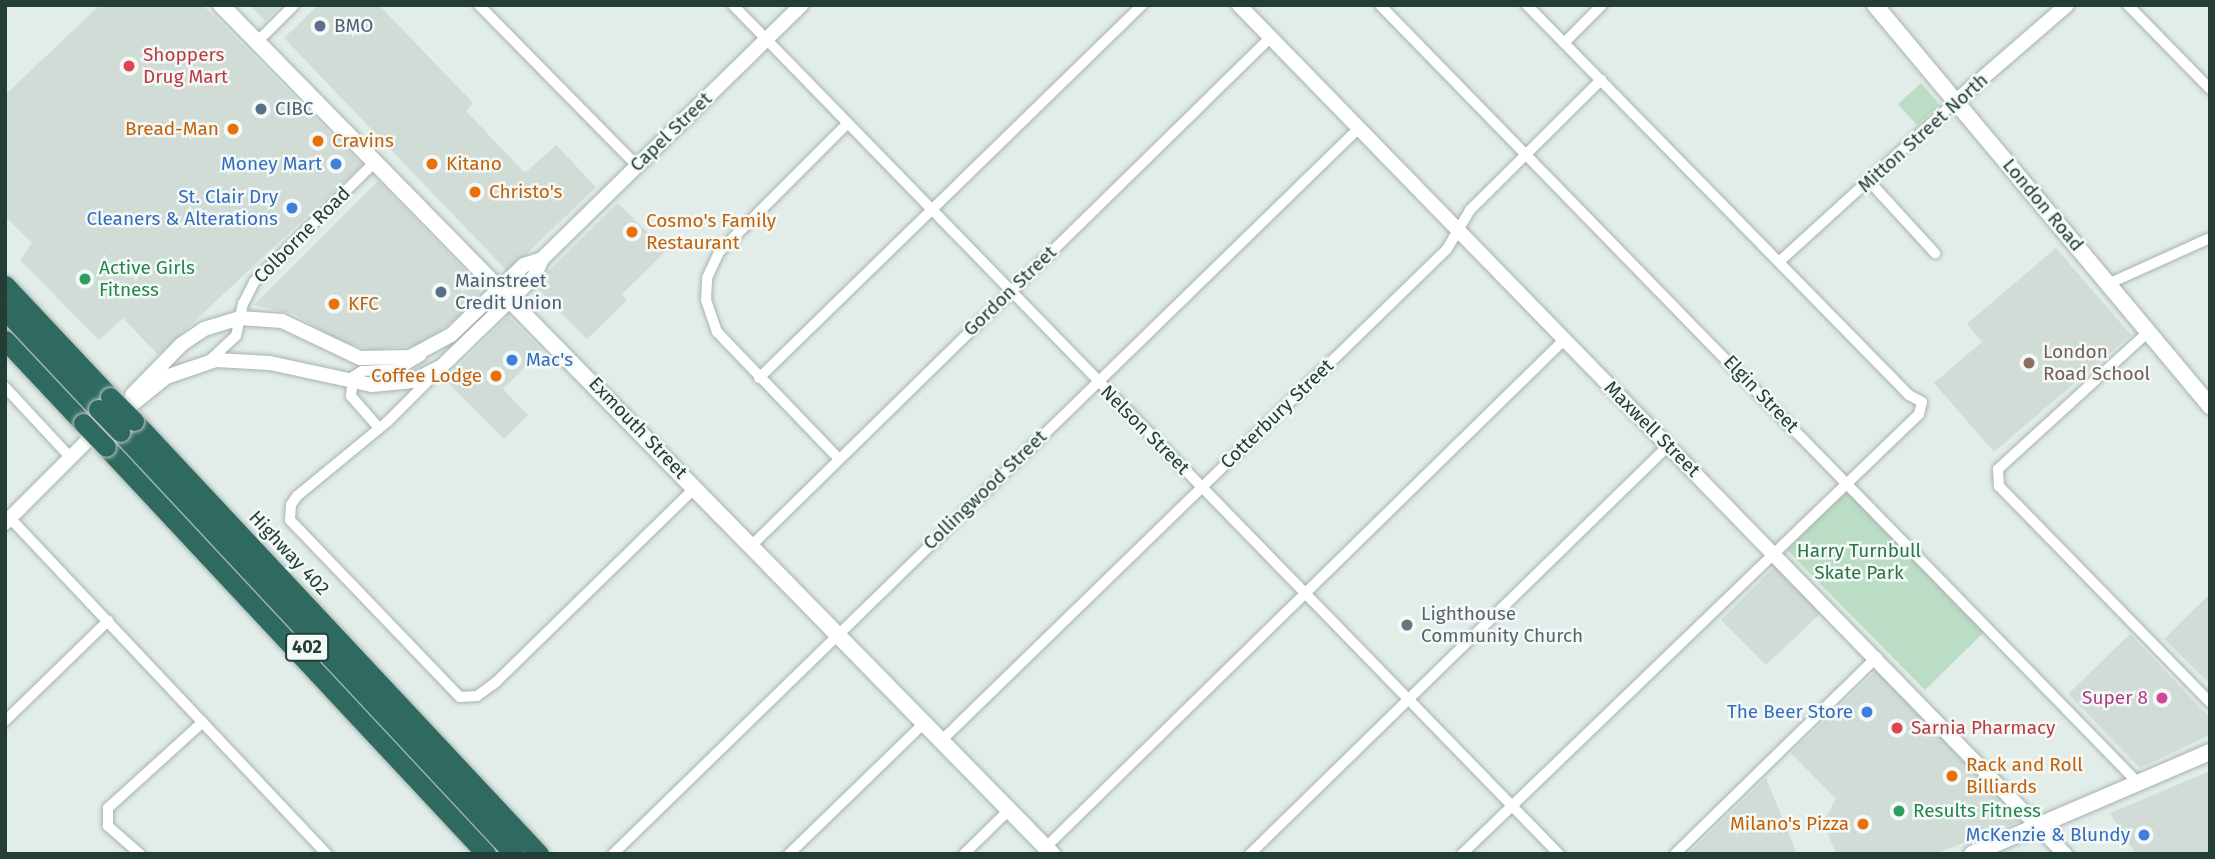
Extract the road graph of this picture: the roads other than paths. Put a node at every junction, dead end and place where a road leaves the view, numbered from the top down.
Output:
1 (221, 5) edge
2 (294, 5) edge
3 (479, 5) edge
4 (733, 5) edge
5 (801, 5) edge
6 (1142, 5) edge
7 (1239, 5) edge
8 (1380, 5) edge
9 (1527, 5) edge
10 (1602, 5) edge
11 (1875, 5) edge
12 (2067, 5) edge
13 (2128, 5) edge
14 (766, 38) junction
15 (1270, 38) junction
16 (257, 42) junction
17 (1564, 43) junction
18 (1601, 80) junction
19 (2210, 89) edge
20 (1955, 102) junction
21 (848, 123) junction
22 (1359, 128) junction
23 (1526, 154) junction
24 (376, 160) junction
25 (636, 165) junction
26 (1869, 181) junction
27 (931, 210) junction
28 (1457, 230) junction
29 (2210, 238) edge
30 (1935, 253) dead end
31 (1780, 261) junction
32 (254, 282) junction
33 (2108, 284) junction
34 (5, 285) edge
35 (1010, 291) junction
36 (507, 292) junction
37 (5, 310) edge
38 (240, 318) junction
39 (5, 325) edge
40 (214, 325) junction
41 (2147, 333) junction
42 (5, 340) edge
43 (1563, 340) junction
44 (435, 346) junction
45 (204, 363) junction
46 (442, 366) junction
47 (759, 379) junction
48 (1097, 382) junction
49 (350, 383) junction
50 (5, 387) edge
51 (2210, 406) edge
52 (105, 425) junction
53 (379, 428) junction
54 (1668, 446) junction
55 (70, 457) junction
56 (839, 459) junction
57 (1845, 482) junction
58 (696, 487) junction
59 (1202, 487) junction
60 (8, 520) edge
61 (751, 545) junction
62 (1773, 551) junction
63 (1305, 594) junction
64 (108, 621) junction
65 (838, 634) junction
66 (1877, 657) junction
67 (1409, 699) junction
68 (2210, 702) edge
69 (5, 721) edge
70 (203, 722) junction
71 (925, 722) junction
72 (942, 740) junction
73 (439, 746) junction
74 (2210, 752) edge
75 (2140, 785) junction
76 (1512, 805) junction
77 (1009, 810) junction
78 (448, 817) junction
79 (2041, 828) junction
80 (1049, 850) edge
81 (140, 854) edge
82 (327, 854) edge
83 (479, 854) edge
84 (486, 854) edge
85 (501, 854) edge
86 (514, 854) edge
87 (539, 854) edge
88 (551, 854) edge
89 (613, 854) edge
90 (789, 854) edge
91 (964, 854) edge
92 (1250, 854) edge
93 (1462, 854) edge
94 (1559, 854) edge
95 (1675, 854) edge
96 (1972, 854) edge
97 (2065, 854) edge

1 - 16 main road, Exmouth Street
2 - 16 street
3 - 25 street
4 - 14 street, Nelson Street
5 - 14 street, Capel Street
6 - 27 street
7 - 15 street, Maxwell Street
8 - 23 street, Elgin Street
9 - 17 street
10 - 17 street
11 - 20 main road, London Road
12 - 20 street, Mitton Street North
13 - 19 street
14 - 21 street, Nelson Street
14 - 25 street, Capel Street
15 - 22 street, Maxwell Street
15 - 35 street, Gordon Street
16 - 24 main road, Exmouth Street
17 - 18 street
18 - 23 street, Cotterbury Street
18 - 31 street
20 - 26 street, Mitton Street North
20 - 33 main road, London Road
21 - 27 street, Nelson Street
21 - 47 street
22 - 28 street, Maxwell Street
22 - 48 street, Collingwood Street
23 - 28 street, Cotterbury Street
23 - 57 street, Elgin Street
24 - 32 street, Colborne Road
24 - 36 main road, Exmouth Street
25 - 36 street, Capel Street
26 - 30 street
26 - 31 street, Mitton Street North
27 - 35 street, Nelson Street
27 - 47 street
28 - 43 street, Maxwell Street
28 - 59 street, Cotterbury Street
29 - 33 street
31 - 57 street
32 - 38 street, Colborne Road
32 - 40 street
33 - 41 main road, London Road
34 - 52 highway, Highway 402 / 402
35 - 48 street, Nelson Street
35 - 56 street, Gordon Street
36 - 44 street, Capel Street
36 - 46 street, Capel Street
36 - 58 main road, Exmouth Street
37 - 52 highway
38 - 40 street, Colborne Road
38 - 44 street, Capel Street
38 - 45 street, Colborne Road
39 - 52 highway, Highway 402 / 402
40 - 52 street, Colborne Road
41 - 51 main road, London Road
41 - 68 street
42 - 52 highway
43 - 54 street, Maxwell Street
43 - 63 street
44 - 49 street, Capel Street
45 - 49 street, Capel Street
45 - 52 street, Colborne Road
46 - 49 street, Capel Street
46 - 53 street, Capel Street
47 - 56 street
48 - 59 street, Nelson Street
48 - 65 street, Collingwood Street
49 - 53 street
50 - 55 street
52 - 55 street, Colborne Road
52 - 73 highway, Highway 402 / 402
52 - 78 highway
52 - 85 highway, Highway 402 / 402
52 - 86 highway
53 - 58 street, Capel Street
54 - 62 street, Maxwell Street
54 - 67 street
55 - 60 street, Colborne Road
56 - 61 street, Gordon Street
57 - 62 street
57 - 75 street, Elgin Street
58 - 61 main road, Exmouth Street
59 - 63 street, Nelson Street
59 - 72 street, Cotterbury Street
60 - 64 street
61 - 65 main road, Exmouth Street
62 - 66 street, Maxwell Street
62 - 76 street
63 - 67 street, Nelson Street
63 - 80 street
64 - 69 street
64 - 70 street
65 - 71 main road, Exmouth Street
65 - 89 street, Collingwood Street
66 - 79 street, Maxwell Street
66 - 95 street
67 - 76 street, Nelson Street
67 - 92 street
70 - 81 street
70 - 82 street
71 - 72 main road, Exmouth Street
71 - 90 street
72 - 77 main road, Exmouth Street
73 - 87 highway, Highway 402 / 402
73 - 88 highway
74 - 75 main road
75 - 79 main road
76 - 93 street
76 - 94 street, Nelson Street
77 - 80 main road, Exmouth Street
77 - 91 street
78 - 83 highway
78 - 84 highway
79 - 96 main road
79 - 97 street, Maxwell Street

